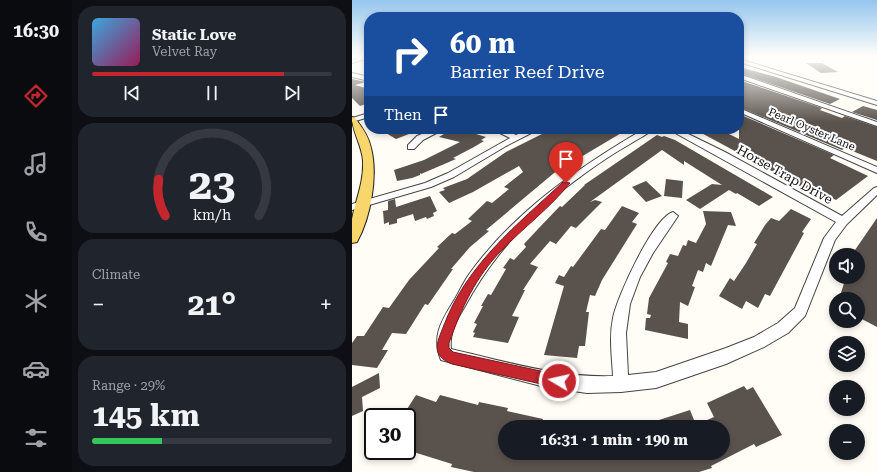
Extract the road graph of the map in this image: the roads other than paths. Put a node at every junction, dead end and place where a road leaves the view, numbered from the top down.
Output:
1 (746, 78) edge
2 (796, 78) edge
3 (860, 98) junction
4 (877, 104) edge
5 (844, 107) junction
6 (364, 110) edge
7 (744, 112) edge
8 (352, 114) edge
9 (364, 116) edge
10 (352, 120) edge
11 (877, 124) edge
12 (429, 134) edge
13 (507, 134) edge
14 (524, 134) edge
15 (641, 134) edge
16 (682, 134) edge
17 (516, 138) junction
18 (411, 147) dead end
19 (877, 170) edge
20 (877, 190) edge
21 (364, 204) junction
22 (352, 207) edge
23 (673, 216) dead end
24 (843, 221) junction
25 (352, 238) edge
26 (621, 384) junction

1 - 5 street
2 - 3 street
3 - 4 street
3 - 5 street
5 - 11 street
6 - 8 street
7 - 19 street, Pearl Oyster Lane
9 - 10 street
10 - 21 main road
12 - 18 street
13 - 17 street
14 - 17 street
15 - 26 street
16 - 24 street, Horse Trap Drive
17 - 21 street
20 - 24 street
21 - 22 street
21 - 25 main road
23 - 26 street
24 - 26 street

